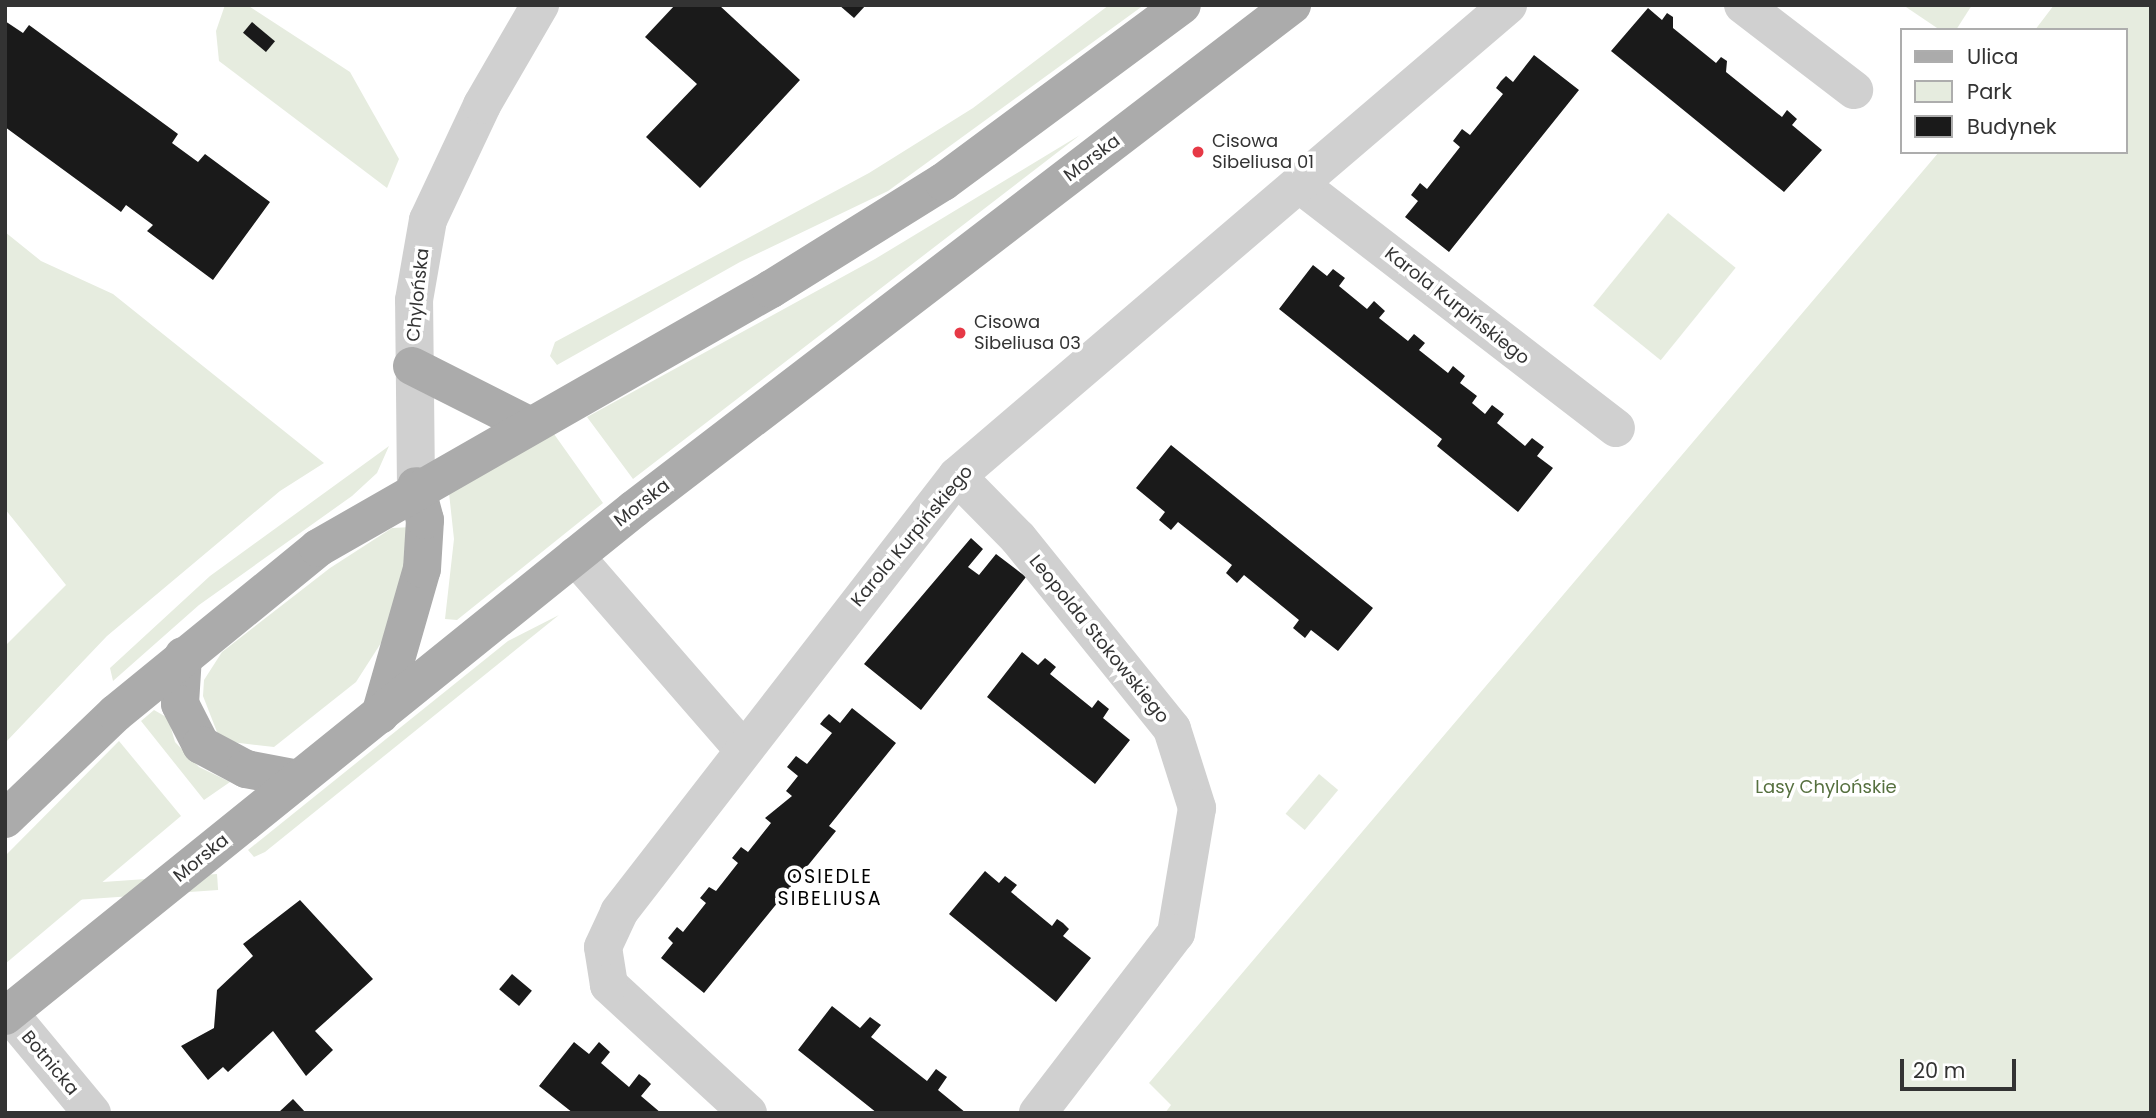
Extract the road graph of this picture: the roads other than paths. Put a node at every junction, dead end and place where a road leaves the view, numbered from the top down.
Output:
1 (540, 5) edge
2 (1182, 5) edge
3 (1292, 5) edge
4 (1508, 5) edge
5 (1743, 5) edge
6 (1854, 90) dead end
7 (1299, 184) junction
8 (412, 366) junction
9 (527, 424) junction
10 (1616, 428) dead end
11 (957, 476) junction
12 (416, 486) junction
13 (575, 555) junction
14 (183, 656) junction
15 (380, 715) junction
16 (742, 748) junction
17 (298, 779) junction
18 (5, 819) edge
19 (7, 1015) edge
20 (92, 1113) edge
21 (748, 1113) edge
22 (1038, 1113) edge

1 - 8 street, Chylońska
2 - 9 main road
3 - 13 main road, Morska
4 - 7 street, Karola Kurpińskiego
5 - 6 street
7 - 10 street, Karola Kurpińskiego
7 - 11 street, Karola Kurpińskiego
8 - 9 main road
8 - 12 street, Chylońska
9 - 12 main road
11 - 16 street, Karola Kurpińskiego
11 - 22 street, Leopolda Stokowskiego
12 - 14 main road
12 - 15 main road
13 - 15 main road, Morska
13 - 16 street
14 - 17 main road
14 - 18 main road
15 - 17 main road, Morska
16 - 21 street, Karola Kurpińskiego
17 - 19 main road, Morska
19 - 20 street, Botnicka

